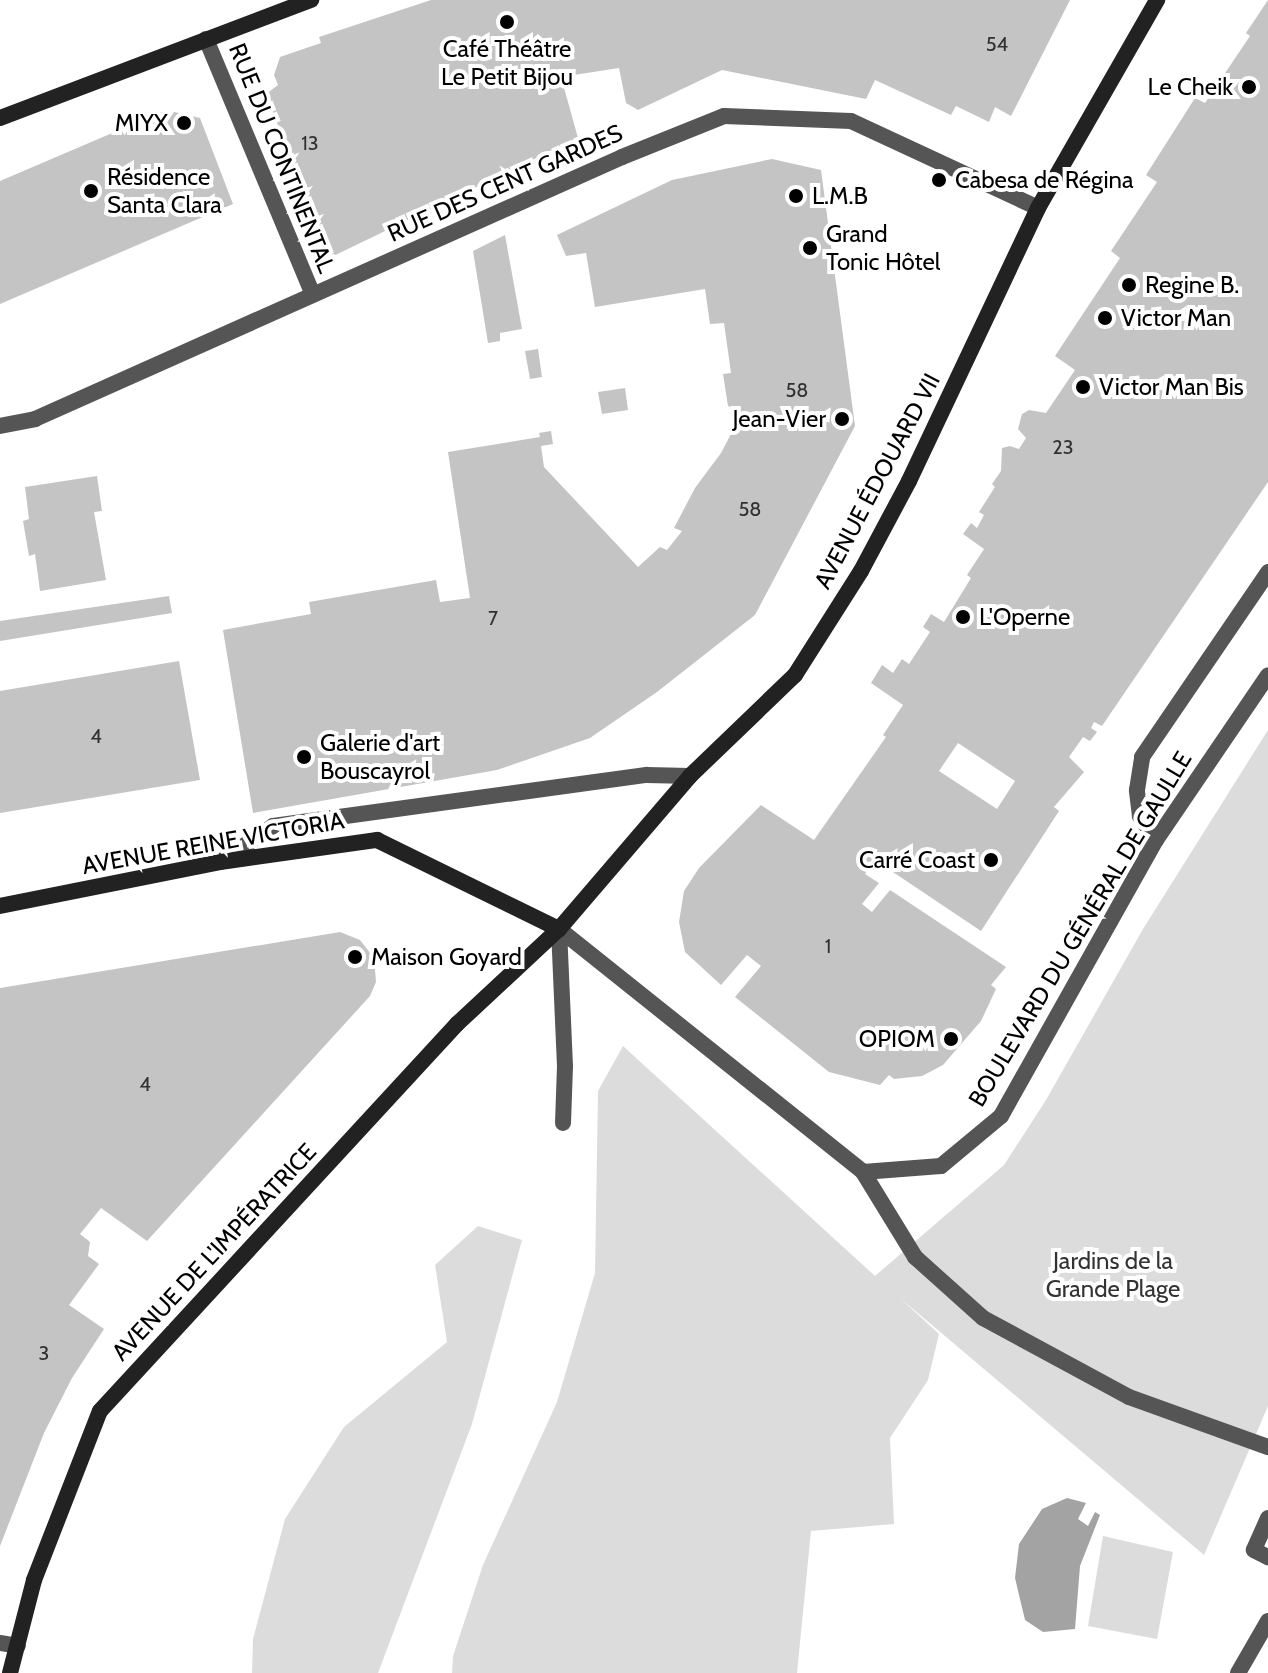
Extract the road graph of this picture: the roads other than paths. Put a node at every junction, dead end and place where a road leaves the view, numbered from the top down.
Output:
1 (311, 0) edge
2 (1157, 0) edge
3 (206, 39) junction
4 (0, 118) edge
5 (1038, 208) junction
6 (313, 295) junction
7 (0, 426) edge
8 (1268, 572) edge
9 (1268, 675) edge
10 (690, 776) junction
11 (1156, 840) junction
12 (220, 862) junction
13 (0, 906) edge
14 (559, 929) junction
15 (563, 1123) dead end
16 (863, 1172) junction
17 (1268, 1447) edge
18 (1268, 1518) edge
19 (1268, 1557) edge
20 (1268, 1621) edge
21 (0, 1643) edge
22 (18, 1646) junction
23 (10, 1673) edge
24 (1238, 1673) edge

1 - 3 main road
2 - 5 main road, AVENUE ÉDOUARD VII
3 - 4 main road
3 - 6 street, RUE DU CONTINENTAL
5 - 6 street, RUE DES CENT GARDES
5 - 10 main road, AVENUE ÉDOUARD VII
6 - 7 street, RUE DES CENT GARDES
8 - 11 street
9 - 11 street, BOULEVARD DU GÉNÉRAL DE GAULLE
10 - 12 street
10 - 14 main road, AVENUE ÉDOUARD VII
11 - 16 street, BOULEVARD DU GÉNÉRAL DE GAULLE
12 - 13 main road, AVENUE REINE VICTORIA
12 - 14 main road, AVENUE REINE VICTORIA
14 - 15 street
14 - 16 street
14 - 22 main road, AVENUE DE L'IMPÉRATRICE
16 - 17 street
18 - 19 street
20 - 24 street
21 - 22 street
22 - 23 main road, AVENUE DE L'IMPÉRATRICE

